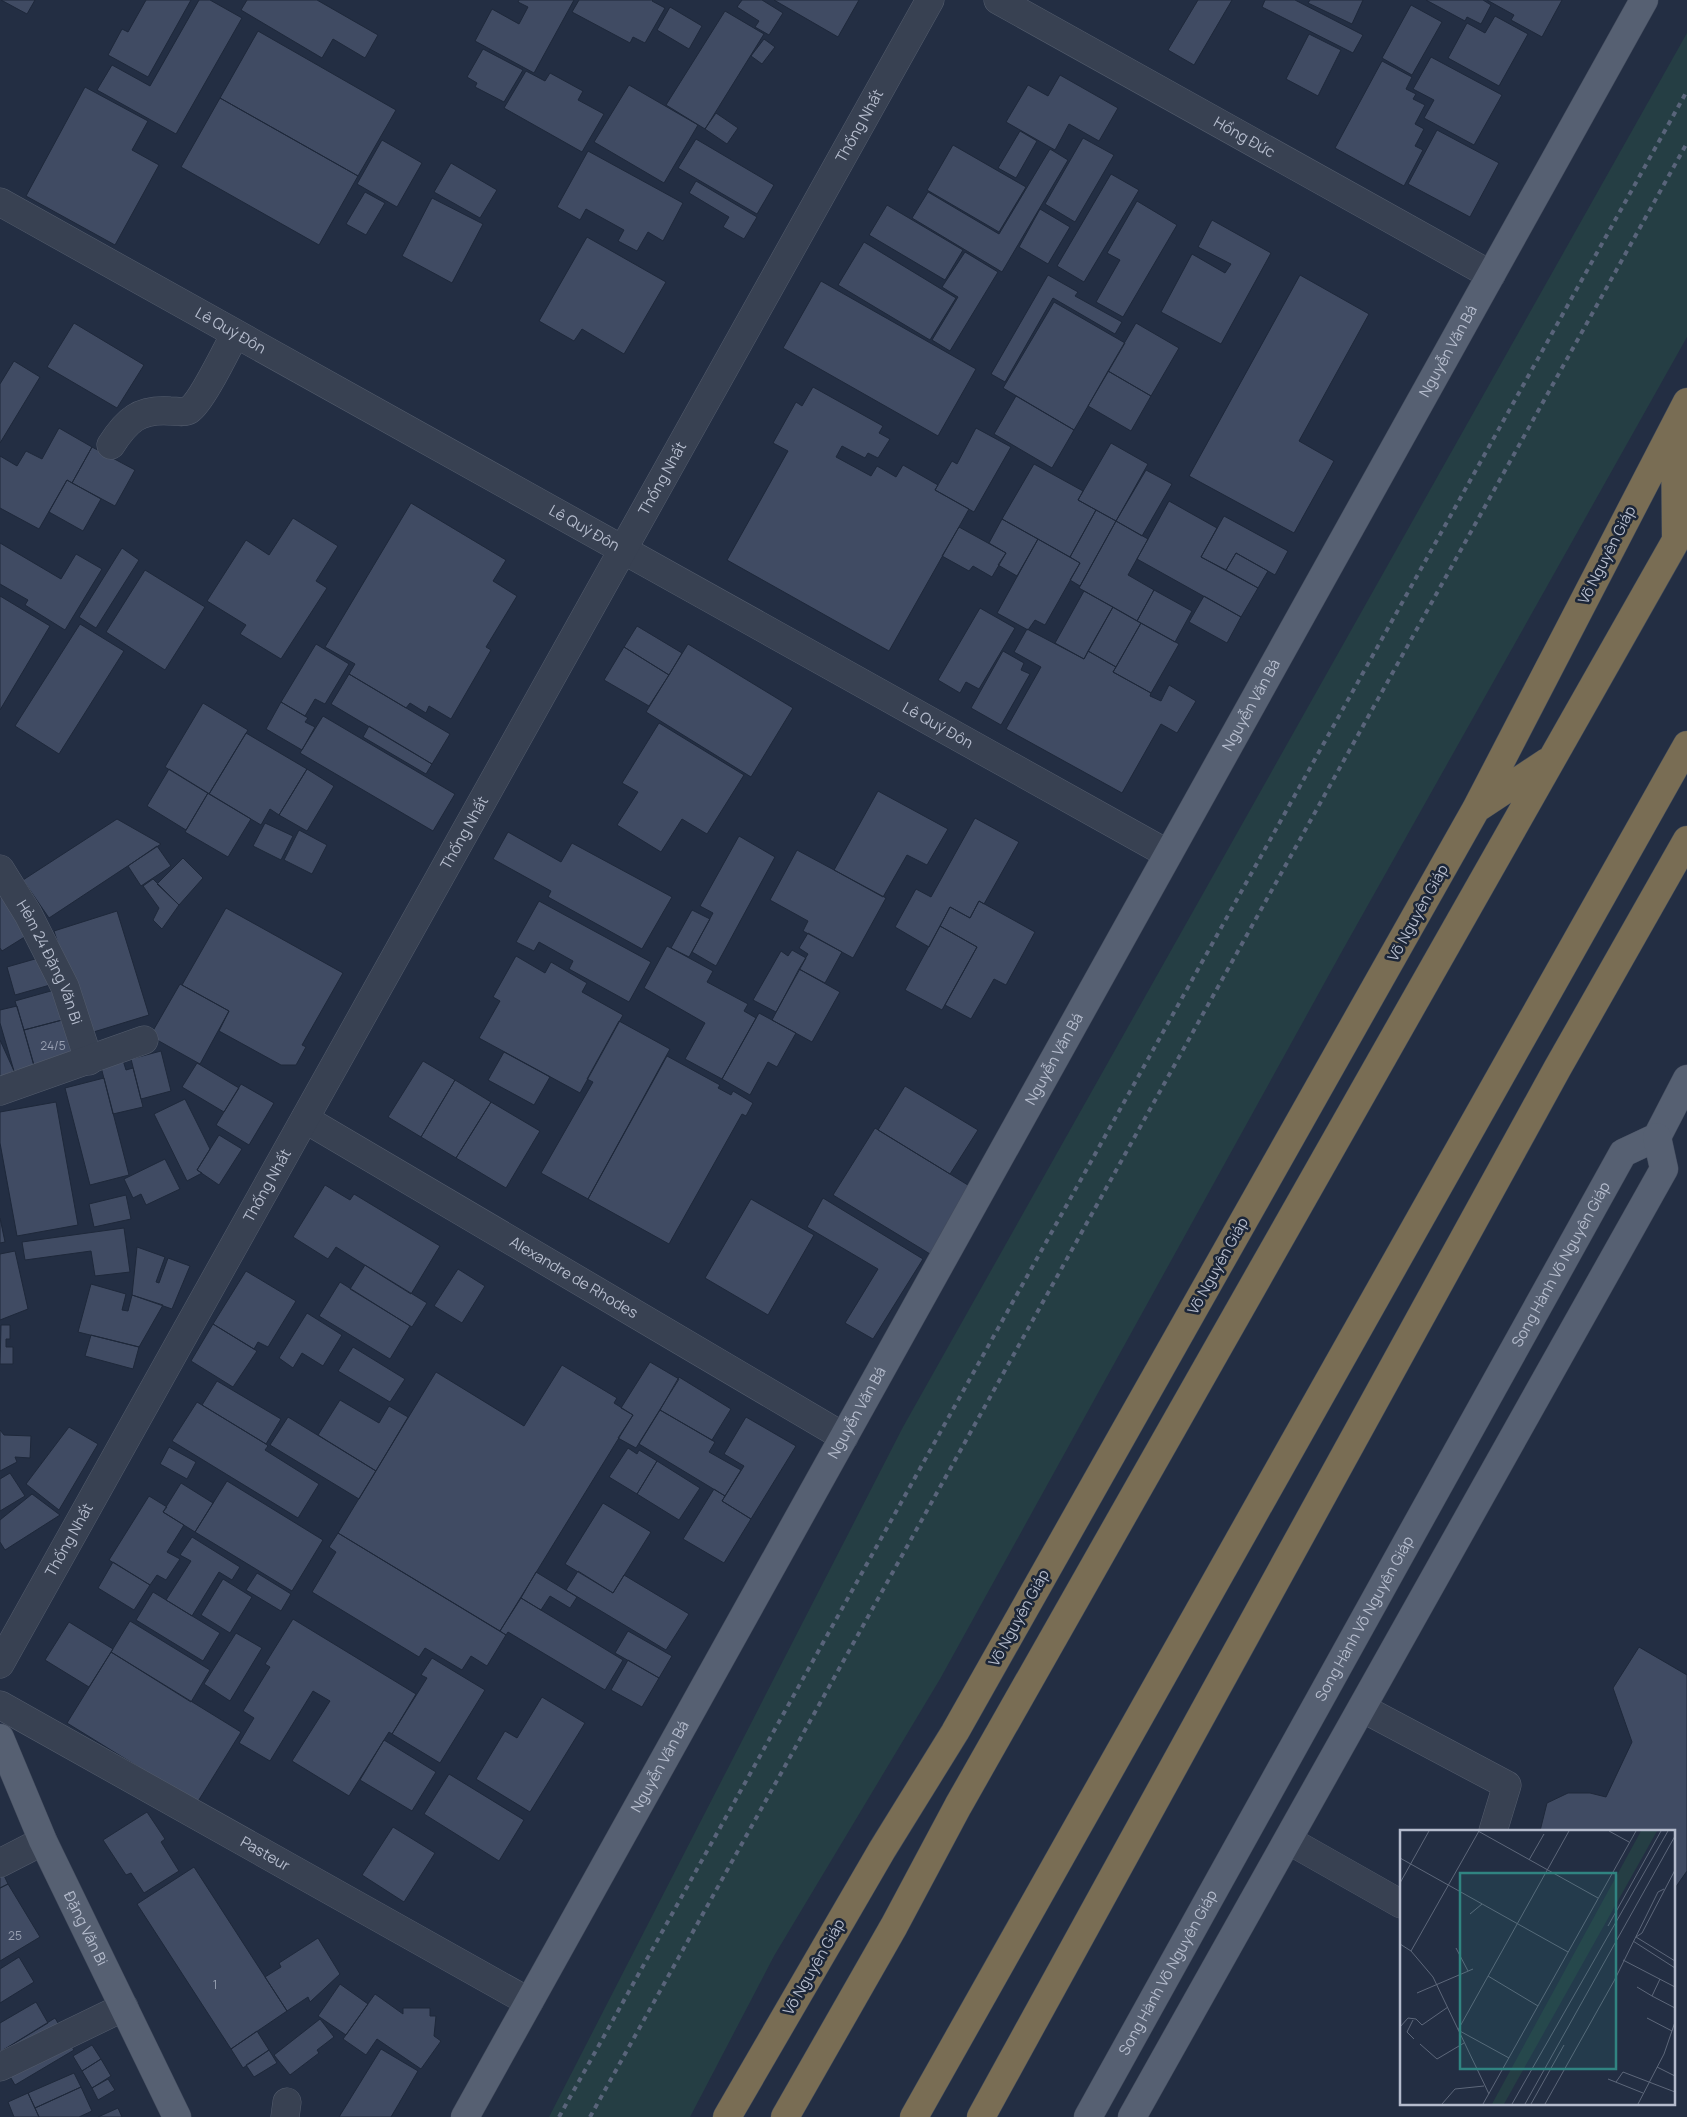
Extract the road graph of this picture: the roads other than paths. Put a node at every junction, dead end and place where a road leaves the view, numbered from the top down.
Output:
1 (930, 0) edge
2 (998, 0) edge
3 (1644, 0) edge
4 (0, 202) edge
5 (1491, 276) junction
6 (235, 334) junction
7 (1681, 412) edge
8 (111, 445) dead end
9 (1682, 531) edge
10 (622, 550) junction
11 (1687, 745) edge
12 (1553, 759) junction
13 (1476, 809) junction
14 (1687, 840) edge
15 (1168, 854) junction
16 (0, 869) edge
17 (144, 1040) dead end
18 (89, 1061) junction
19 (1687, 1078) edge
20 (0, 1091) edge
21 (305, 1119) junction
22 (1657, 1137) junction
23 (844, 1436) junction
24 (0, 1664) edge
25 (0, 1706) edge
26 (1362, 1708) junction
27 (0, 1738) edge
28 (1493, 1830) edge
29 (1288, 1840) junction
30 (43, 1841) junction
31 (0, 1863) edge
32 (1400, 1903) edge
33 (529, 2002) junction
34 (124, 2007) junction
35 (0, 2067) edge
36 (176, 2117) edge
37 (465, 2117) edge
38 (727, 2117) edge
39 (785, 2117) edge
40 (914, 2117) edge
41 (981, 2117) edge
42 (1088, 2117) edge
43 (1132, 2117) edge

1 - 10 street, Thống Nhất
2 - 5 street, Hồng Đức
3 - 5 main road, Nguyễn Văn Bá
4 - 6 street, Lê Quý Đôn
5 - 15 main road, Nguyễn Văn Bá
6 - 8 street
6 - 10 street, Lê Quý Đôn
7 - 9 highway
7 - 13 highway, Võ Nguyên Giáp
9 - 12 highway
10 - 15 street, Lê Quý Đôn
10 - 21 street, Thống Nhất
11 - 40 highway
12 - 13 highway
12 - 39 highway
13 - 38 highway, Võ Nguyên Giáp
14 - 41 highway
15 - 23 main road, Nguyễn Văn Bá
16 - 18 street, Hẻm 24 Đặng Văn Bi
17 - 18 street
18 - 20 street
19 - 22 main road
21 - 23 street, Alexandre de Rhodes
21 - 24 street, Thống Nhất
22 - 26 main road
22 - 42 main road, Song Hành Võ Nguyên Giáp
23 - 33 main road, Nguyễn Văn Bá
25 - 33 street, Pasteur
26 - 28 street
26 - 29 main road
27 - 30 main road, Đặng Văn Bi
29 - 32 street
29 - 43 main road
30 - 31 street
30 - 34 main road, Đặng Văn Bi
33 - 37 main road, Nguyễn Văn Bá
34 - 35 street
34 - 36 main road, Đặng Văn Bi

